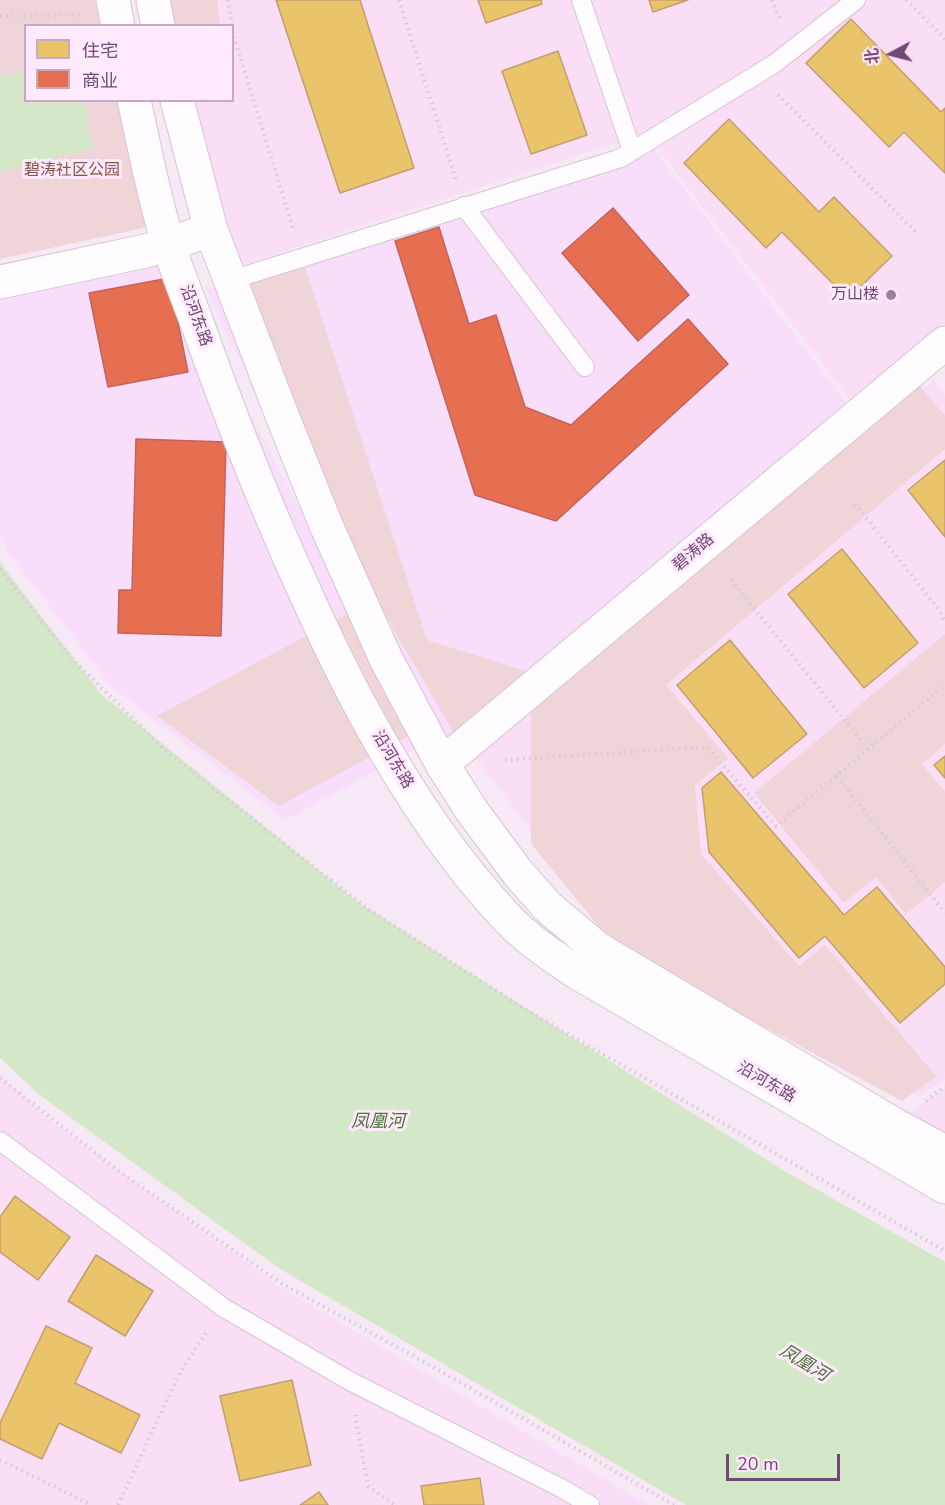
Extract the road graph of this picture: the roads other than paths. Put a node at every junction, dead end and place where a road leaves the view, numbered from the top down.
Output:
1 (153, 0) edge
2 (582, 0) edge
3 (856, 0) edge
4 (158, 24) edge
5 (134, 102) edge
6 (178, 102) edge
7 (632, 151) junction
8 (464, 207) junction
9 (211, 230) junction
10 (169, 245) junction
11 (231, 280) junction
12 (0, 282) edge
13 (941, 355) edge
14 (585, 367) dead end
15 (442, 764) junction
16 (0, 1141) edge
17 (945, 1152) edge
18 (945, 1187) edge
19 (590, 1505) edge

1 - 4 street
2 - 7 lane
3 - 7 lane
5 - 10 street, 沿河东路
6 - 9 street, 沿河东路
7 - 8 lane
8 - 11 lane
8 - 14 lane
9 - 10 street
9 - 11 street, 沿河东路
10 - 12 street
10 - 18 street, 沿河东路
11 - 15 street, 沿河东路
13 - 15 street, 碧涛路
15 - 17 street, 沿河东路
16 - 19 lane

